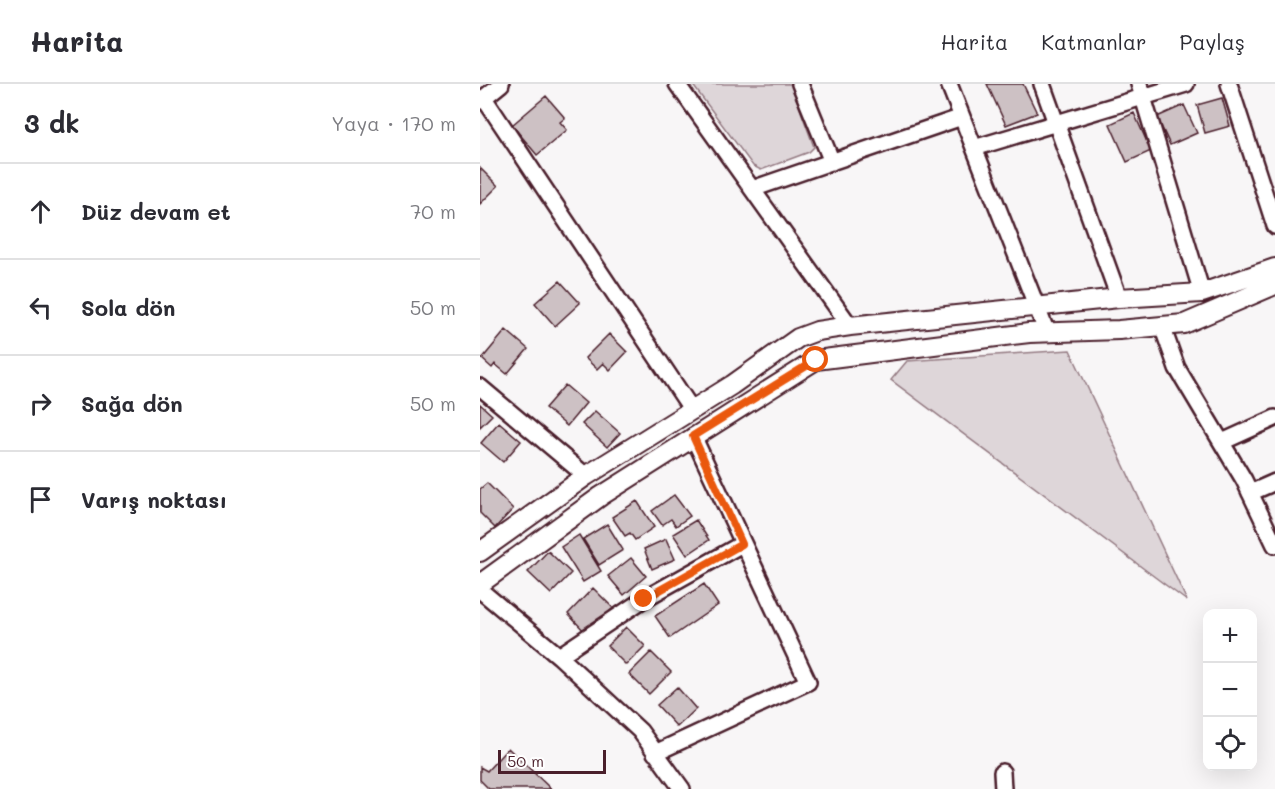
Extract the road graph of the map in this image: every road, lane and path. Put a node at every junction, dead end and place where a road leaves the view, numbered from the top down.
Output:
1 (677, 84) edge
2 (800, 84) edge
3 (949, 84) edge
4 (1042, 84) edge
5 (1186, 84) edge
6 (1229, 84) edge
7 (499, 85) edge
8 (1141, 90) edge
9 (482, 100) edge
10 (962, 117) junction
11 (1056, 123) junction
12 (974, 148) junction
13 (832, 162) junction
14 (752, 189) junction
15 (1275, 226) edge
16 (1275, 268) edge
17 (1275, 285) edge
18 (1202, 293) junction
19 (1119, 298) junction
20 (1037, 309) junction
21 (850, 326) junction
22 (1162, 326) junction
23 (1047, 333) junction
24 (480, 387) edge
25 (692, 410) junction
26 (1275, 418) edge
27 (693, 436) junction
28 (1221, 442) junction
29 (586, 476) junction
30 (1275, 482) edge
31 (1250, 493) junction
32 (742, 544) junction
33 (1275, 545) edge
34 (480, 552) edge
35 (480, 584) edge
36 (480, 590) edge
37 (559, 656) junction
38 (655, 753) junction
39 (1002, 772) dead end
40 (681, 789) edge
41 (1003, 789) edge

1 - 14 street
2 - 13 street
3 - 10 street
4 - 11 street
5 - 8 street
6 - 15 street
7 - 9 street
8 - 11 street
8 - 18 street
9 - 25 street
10 - 12 street
10 - 13 street
11 - 12 street
11 - 19 street
12 - 20 street
13 - 14 street
14 - 21 street
16 - 18 street
17 - 22 street
18 - 19 street
19 - 20 street
20 - 21 street
20 - 23 street
21 - 25 street
22 - 23 street
22 - 28 street
23 - 27 street
24 - 29 street
25 - 29 street
26 - 28 street
27 - 32 street
27 - 35 street
28 - 31 street
29 - 34 street
30 - 31 street
31 - 33 street
32 - 37 street
32 - 38 street
36 - 37 street
37 - 38 street
38 - 40 street
39 - 41 street

